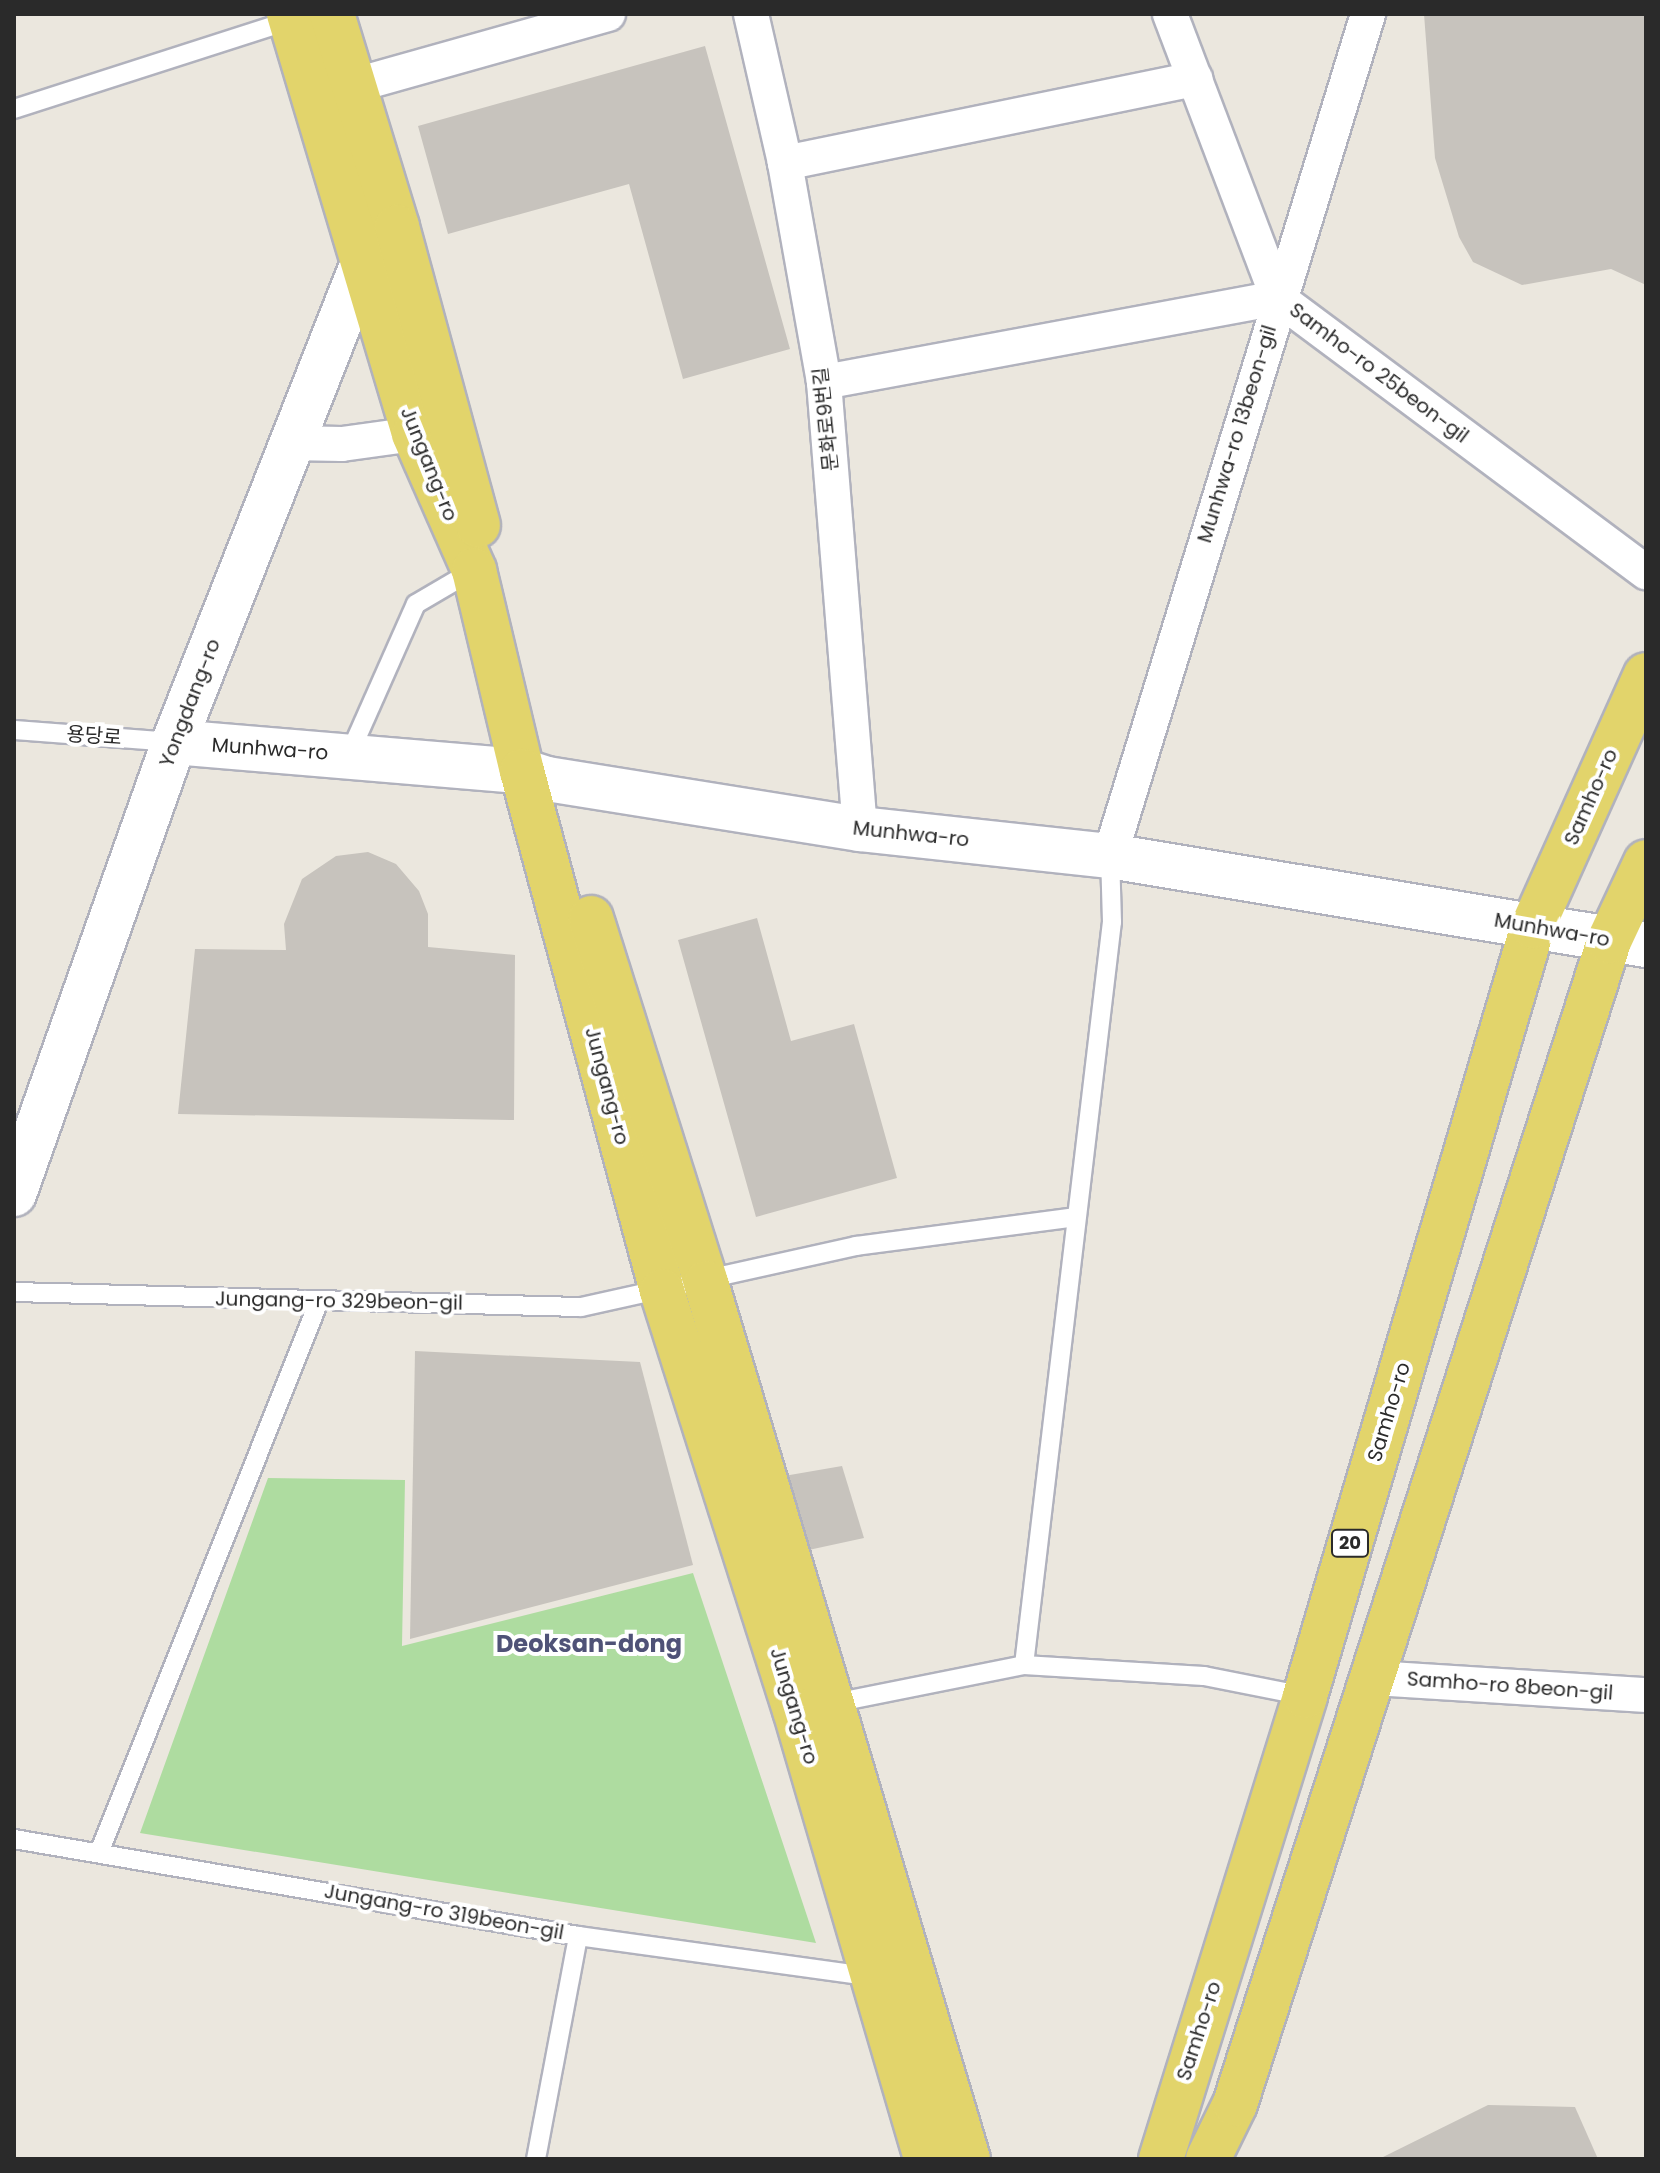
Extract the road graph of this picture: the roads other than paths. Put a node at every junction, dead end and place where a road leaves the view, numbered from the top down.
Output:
1 (608, 14) edge
2 (751, 14) edge
3 (1170, 14) edge
4 (1368, 14) edge
5 (304, 16) edge
6 (1196, 79) junction
7 (352, 86) junction
8 (14, 109) edge
9 (785, 163) junction
10 (397, 227) junction
11 (361, 268) junction
12 (1278, 298) junction
13 (824, 382) junction
14 (414, 434) junction
15 (290, 443) junction
16 (474, 570) junction
17 (1646, 572) edge
18 (1646, 675) edge
19 (14, 730) edge
20 (174, 742) junction
21 (349, 755) junction
22 (534, 775) junction
23 (860, 829) junction
24 (1110, 856) junction
25 (1646, 862) edge
26 (1533, 926) junction
27 (1628, 943) edge
28 (28, 1119) edge
29 (14, 1194) edge
30 (1075, 1217) junction
31 (706, 1283) junction
32 (662, 1291) junction
33 (14, 1292) edge
34 (319, 1301) junction
35 (1024, 1665) junction
36 (1374, 1678) junction
37 (1646, 1695) edge
38 (1305, 1696) junction
39 (814, 1706) junction
40 (14, 1839) edge
41 (99, 1853) junction
42 (578, 1936) junction
43 (876, 1978) junction
44 (536, 2159) edge
45 (926, 2159) edge
46 (968, 2159) edge
47 (1161, 2159) edge
48 (1208, 2159) edge

1 - 7 street
2 - 9 street, 문화로9번길
3 - 6 street, Samho-ro 25beon-gil
4 - 12 street, Munhwa-ro 13beon-gil
5 - 7 main road, Jungang-ro
5 - 8 lane
5 - 11 main road, Jungang-ro
6 - 9 street
6 - 12 street, Samho-ro 25beon-gil
7 - 10 main road, Jungang-ro
9 - 13 street, 문화로9번길
10 - 11 street, Yongdang-ro
10 - 22 main road, Jungang-ro
11 - 14 main road, Jungang-ro
11 - 15 street, Yongdang-ro
12 - 13 street
12 - 17 street, Samho-ro 25beon-gil
12 - 24 street, Munhwa-ro 13beon-gil
13 - 23 street, 문화로9번길
14 - 15 street
14 - 16 main road, Jungang-ro
15 - 20 street, Yongdang-ro
16 - 21 lane
16 - 22 main road, Jungang-ro
18 - 26 main road, Samho-ro
19 - 20 lane, 용당로
20 - 21 street, Munhwa-ro
20 - 28 street, Yongdang-ro
21 - 22 street, Munhwa-ro
22 - 23 street, Munhwa-ro
22 - 31 main road, Jungang-ro
22 - 32 main road, Jungang-ro
23 - 24 street, Munhwa-ro
24 - 26 street, Munhwa-ro
24 - 30 lane
25 - 27 main road
26 - 27 street, Munhwa-ro
26 - 38 main road, Samho-ro / 20
27 - 36 main road
28 - 29 street, Yongdang-ro
30 - 31 lane, Jungang-ro 329beon-gil
30 - 35 lane
31 - 32 lane, Jungang-ro 329beon-gil
31 - 39 main road, Jungang-ro
32 - 34 lane, Jungang-ro 329beon-gil
32 - 39 main road, Jungang-ro
33 - 34 lane, Jungang-ro 329beon-gil
34 - 41 lane
35 - 38 lane
35 - 39 lane
36 - 37 street, Samho-ro 8beon-gil
36 - 48 main road
38 - 47 main road, Samho-ro / 20
39 - 43 main road, Jungang-ro
39 - 46 main road, Jungang-ro
40 - 41 lane, Jungang-ro 319beon-gil
41 - 42 lane, Jungang-ro 319beon-gil
42 - 43 lane, Jungang-ro 319beon-gil
42 - 44 lane
43 - 45 main road, Jungang-ro

